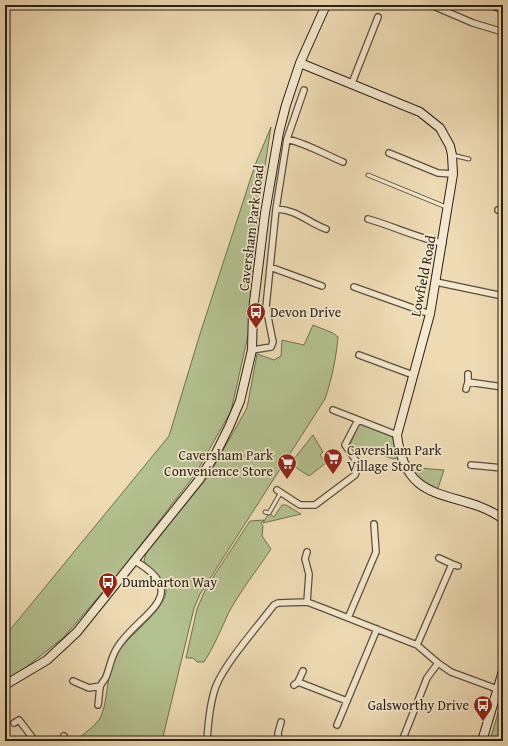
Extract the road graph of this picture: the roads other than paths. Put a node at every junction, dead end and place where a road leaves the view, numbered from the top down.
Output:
1 (326, 5) edge
2 (431, 5) edge
3 (495, 5) edge
4 (503, 8) edge
5 (378, 17) dead end
6 (503, 32) edge
7 (300, 63) junction
8 (352, 83) junction
9 (304, 90) dead end
10 (287, 139) junction
11 (389, 153) dead end
12 (452, 155) junction
13 (469, 159) dead end
14 (343, 162) dead end
15 (452, 174) junction
16 (368, 175) dead end
17 (448, 208) junction
18 (276, 209) junction
19 (368, 219) dead end
20 (326, 229) dead end
21 (443, 243) junction
22 (270, 267) junction
23 (436, 282) junction
24 (322, 286) dead end
25 (354, 287) dead end
26 (503, 296) edge
27 (430, 314) junction
28 (252, 350) junction
29 (359, 355) dead end
30 (468, 374) dead end
31 (413, 375) junction
32 (468, 382) junction
33 (503, 387) edge
34 (466, 389) dead end
35 (333, 410) dead end
36 (358, 420) junction
37 (397, 435) junction
38 (471, 465) dead end
39 (503, 468) edge
40 (279, 491) joint
41 (265, 512) dead end
42 (503, 519) edge
43 (374, 524) dead end
44 (307, 552) dead end
45 (439, 558) dead end
46 (135, 561) junction
47 (452, 564) junction
48 (458, 566) dead end
49 (307, 602) junction
50 (348, 618) junction
51 (377, 629) junction
52 (417, 645) junction
53 (438, 663) junction
54 (303, 671) dead end
55 (503, 671) edge
56 (73, 681) dead end
57 (5, 685) edge
58 (100, 686) junction
59 (497, 689) junction
60 (347, 701) junction
61 (98, 705) dead end
62 (18, 720) dead end
63 (281, 722) dead end
64 (337, 724) dead end
65 (35, 741) edge
66 (207, 741) edge
67 (279, 741) edge
68 (402, 741) edge
69 (482, 741) edge

1 - 7 street, Caversham Park Road
2 - 6 street
3 - 4 main road
5 - 8 street
7 - 8 street, Lowfield Road
7 - 28 street, Caversham Park Road
8 - 12 street, Lowfield Road
9 - 10 street
10 - 14 street
10 - 18 street
11 - 15 street
12 - 13 lane
12 - 15 street, Lowfield Road
15 - 17 street, Lowfield Road
16 - 17 lane
17 - 21 street, Lowfield Road
18 - 20 street
18 - 22 street
19 - 21 street
21 - 23 street, Lowfield Road
22 - 24 street
22 - 28 street
23 - 26 street
23 - 27 street, Lowfield Road
25 - 27 street
27 - 31 street, Lowfield Road
28 - 46 street, Caversham Park Road
29 - 31 street
30 - 32 street
31 - 37 street, Lowfield Road
32 - 33 street
32 - 34 street
35 - 36 street
36 - 37 street
36 - 40 street
37 - 42 street, Lowfield Road
38 - 39 street
40 - 41 lane
43 - 50 street
44 - 49 street
45 - 47 street
46 - 57 street, Caversham Park Road
46 - 58 street
47 - 48 street
47 - 52 street
49 - 50 street
49 - 66 street
50 - 51 street
51 - 52 street
51 - 60 street
52 - 53 street
53 - 59 street
53 - 68 street
54 - 60 street
55 - 59 street
56 - 58 street
58 - 61 street
59 - 69 street
60 - 64 street
62 - 65 street
63 - 67 street

